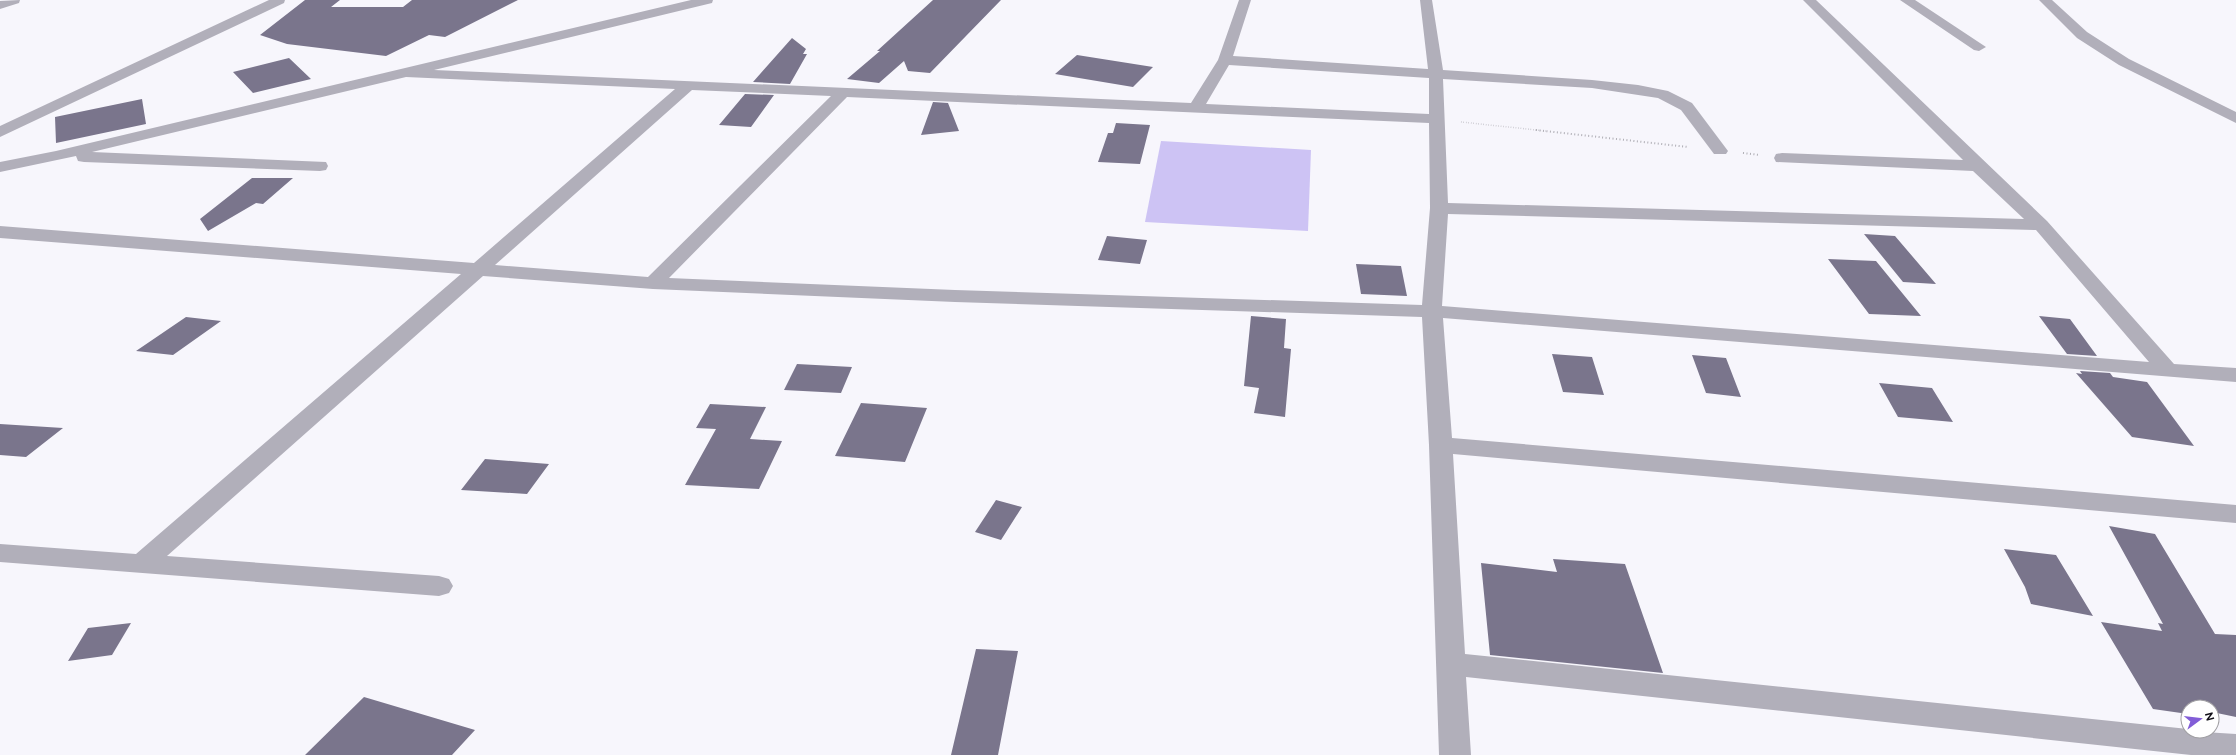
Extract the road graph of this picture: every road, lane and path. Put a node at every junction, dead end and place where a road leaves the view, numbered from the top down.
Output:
1 (14, 0) edge
2 (278, 0) edge
3 (707, 0) edge
4 (1245, 0) edge
5 (1426, 0) edge
6 (1809, 0) edge
7 (1906, 0) edge
8 (2046, 0) edge
9 (0, 5) edge
10 (1979, 48) dead end
11 (1225, 60) junction
12 (409, 73) junction
13 (1436, 75) junction
14 (688, 86) junction
15 (844, 92) junction
16 (1196, 108) junction
17 (2236, 118) edge
18 (1436, 119) junction
19 (0, 132) edge
20 (1720, 151) junction
21 (56, 156) junction
22 (1782, 158) joint
23 (0, 166) edge
24 (320, 166) dead end
25 (1978, 166) junction
26 (1439, 208) junction
27 (2041, 225) junction
28 (0, 232) edge
29 (478, 270) junction
30 (653, 283) junction
31 (1432, 311) junction
32 (2168, 370) junction
33 (2236, 375) edge
34 (1441, 445) junction
35 (2236, 514) edge
36 (0, 553) edge
37 (144, 562) junction
38 (439, 586) dead end
39 (1450, 664) junction
40 (2236, 748) edge
41 (1455, 755) edge

1 - 9 street
2 - 19 street
3 - 12 street
4 - 11 street
5 - 13 street
6 - 25 street
7 - 10 street
8 - 17 street
11 - 13 street
11 - 16 street
12 - 14 street
12 - 21 street
13 - 18 street
13 - 20 street
14 - 15 street
14 - 29 street
15 - 16 street
15 - 30 street
16 - 18 street
18 - 20 path
18 - 26 street
20 - 22 path
21 - 23 street
21 - 24 street
22 - 25 street
25 - 27 street
26 - 27 street
26 - 31 street
27 - 32 street
28 - 29 street
29 - 30 street
29 - 37 street
30 - 31 street
31 - 32 street
31 - 34 street
32 - 33 street
34 - 35 street
34 - 39 street
36 - 37 street
37 - 38 street
39 - 40 street
39 - 41 street

